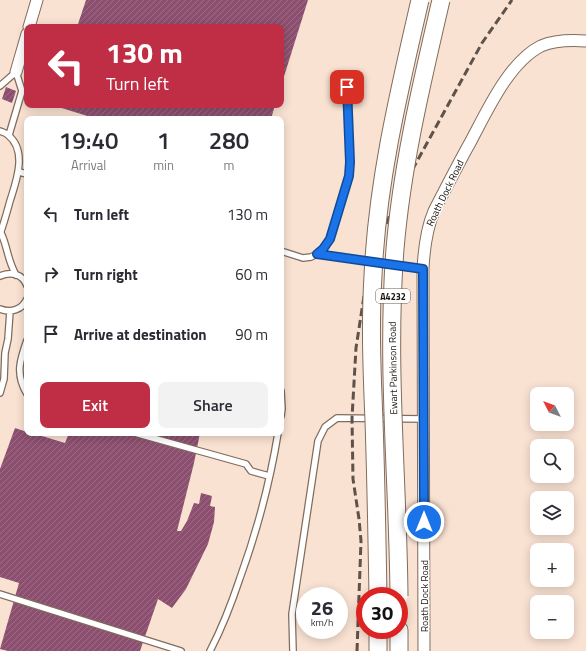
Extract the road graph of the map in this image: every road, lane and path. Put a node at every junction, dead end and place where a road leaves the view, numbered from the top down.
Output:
1 (37, 0) edge
2 (420, 0) edge
3 (441, 0) edge
4 (30, 24) edge
5 (586, 41) edge
6 (24, 44) edge
7 (16, 72) junction
8 (0, 86) edge
9 (347, 87) dead end
10 (0, 131) edge
11 (9, 135) junction
12 (19, 172) junction
13 (24, 173) edge
14 (0, 233) edge
15 (284, 252) edge
16 (317, 254) junction
17 (423, 269) junction
18 (16, 275) junction
19 (0, 276) edge
20 (24, 281) edge
21 (24, 304) edge
22 (0, 309) edge
23 (10, 311) junction
24 (24, 349) edge
25 (5, 353) junction
26 (0, 359) edge
27 (24, 389) edge
28 (0, 393) edge
29 (424, 419) junction
30 (146, 436) edge
31 (277, 436) edge
32 (269, 476) junction
33 (378, 587) edge
34 (399, 587) edge
35 (0, 594) edge
36 (378, 639) edge
37 (399, 639) edge
38 (181, 651) edge
39 (210, 651) edge
40 (293, 651) edge
41 (378, 651) edge
42 (399, 651) edge
43 (424, 651) edge

1 - 4 street
2 - 33 main road, Ewart Parkinson Road / A4232, bridge
3 - 34 main road, Ewart Parkinson Road / A4232, bridge
5 - 17 street, Roath Dock Road
6 - 7 street
7 - 8 lane
7 - 11 lane
9 - 16 lane
10 - 11 lane
11 - 12 lane
12 - 13 lane
12 - 14 lane
14 - 18 lane
15 - 16 lane
16 - 17 lane
17 - 29 street, Roath Dock Road
18 - 19 lane
18 - 20 lane
21 - 23 lane
22 - 23 lane
23 - 25 lane
24 - 27 lane
25 - 26 lane
25 - 28 lane
29 - 40 lane
29 - 43 street, Roath Dock Road
30 - 32 lane
31 - 32 lane
32 - 39 lane
35 - 38 lane
36 - 41 main road
37 - 42 main road

